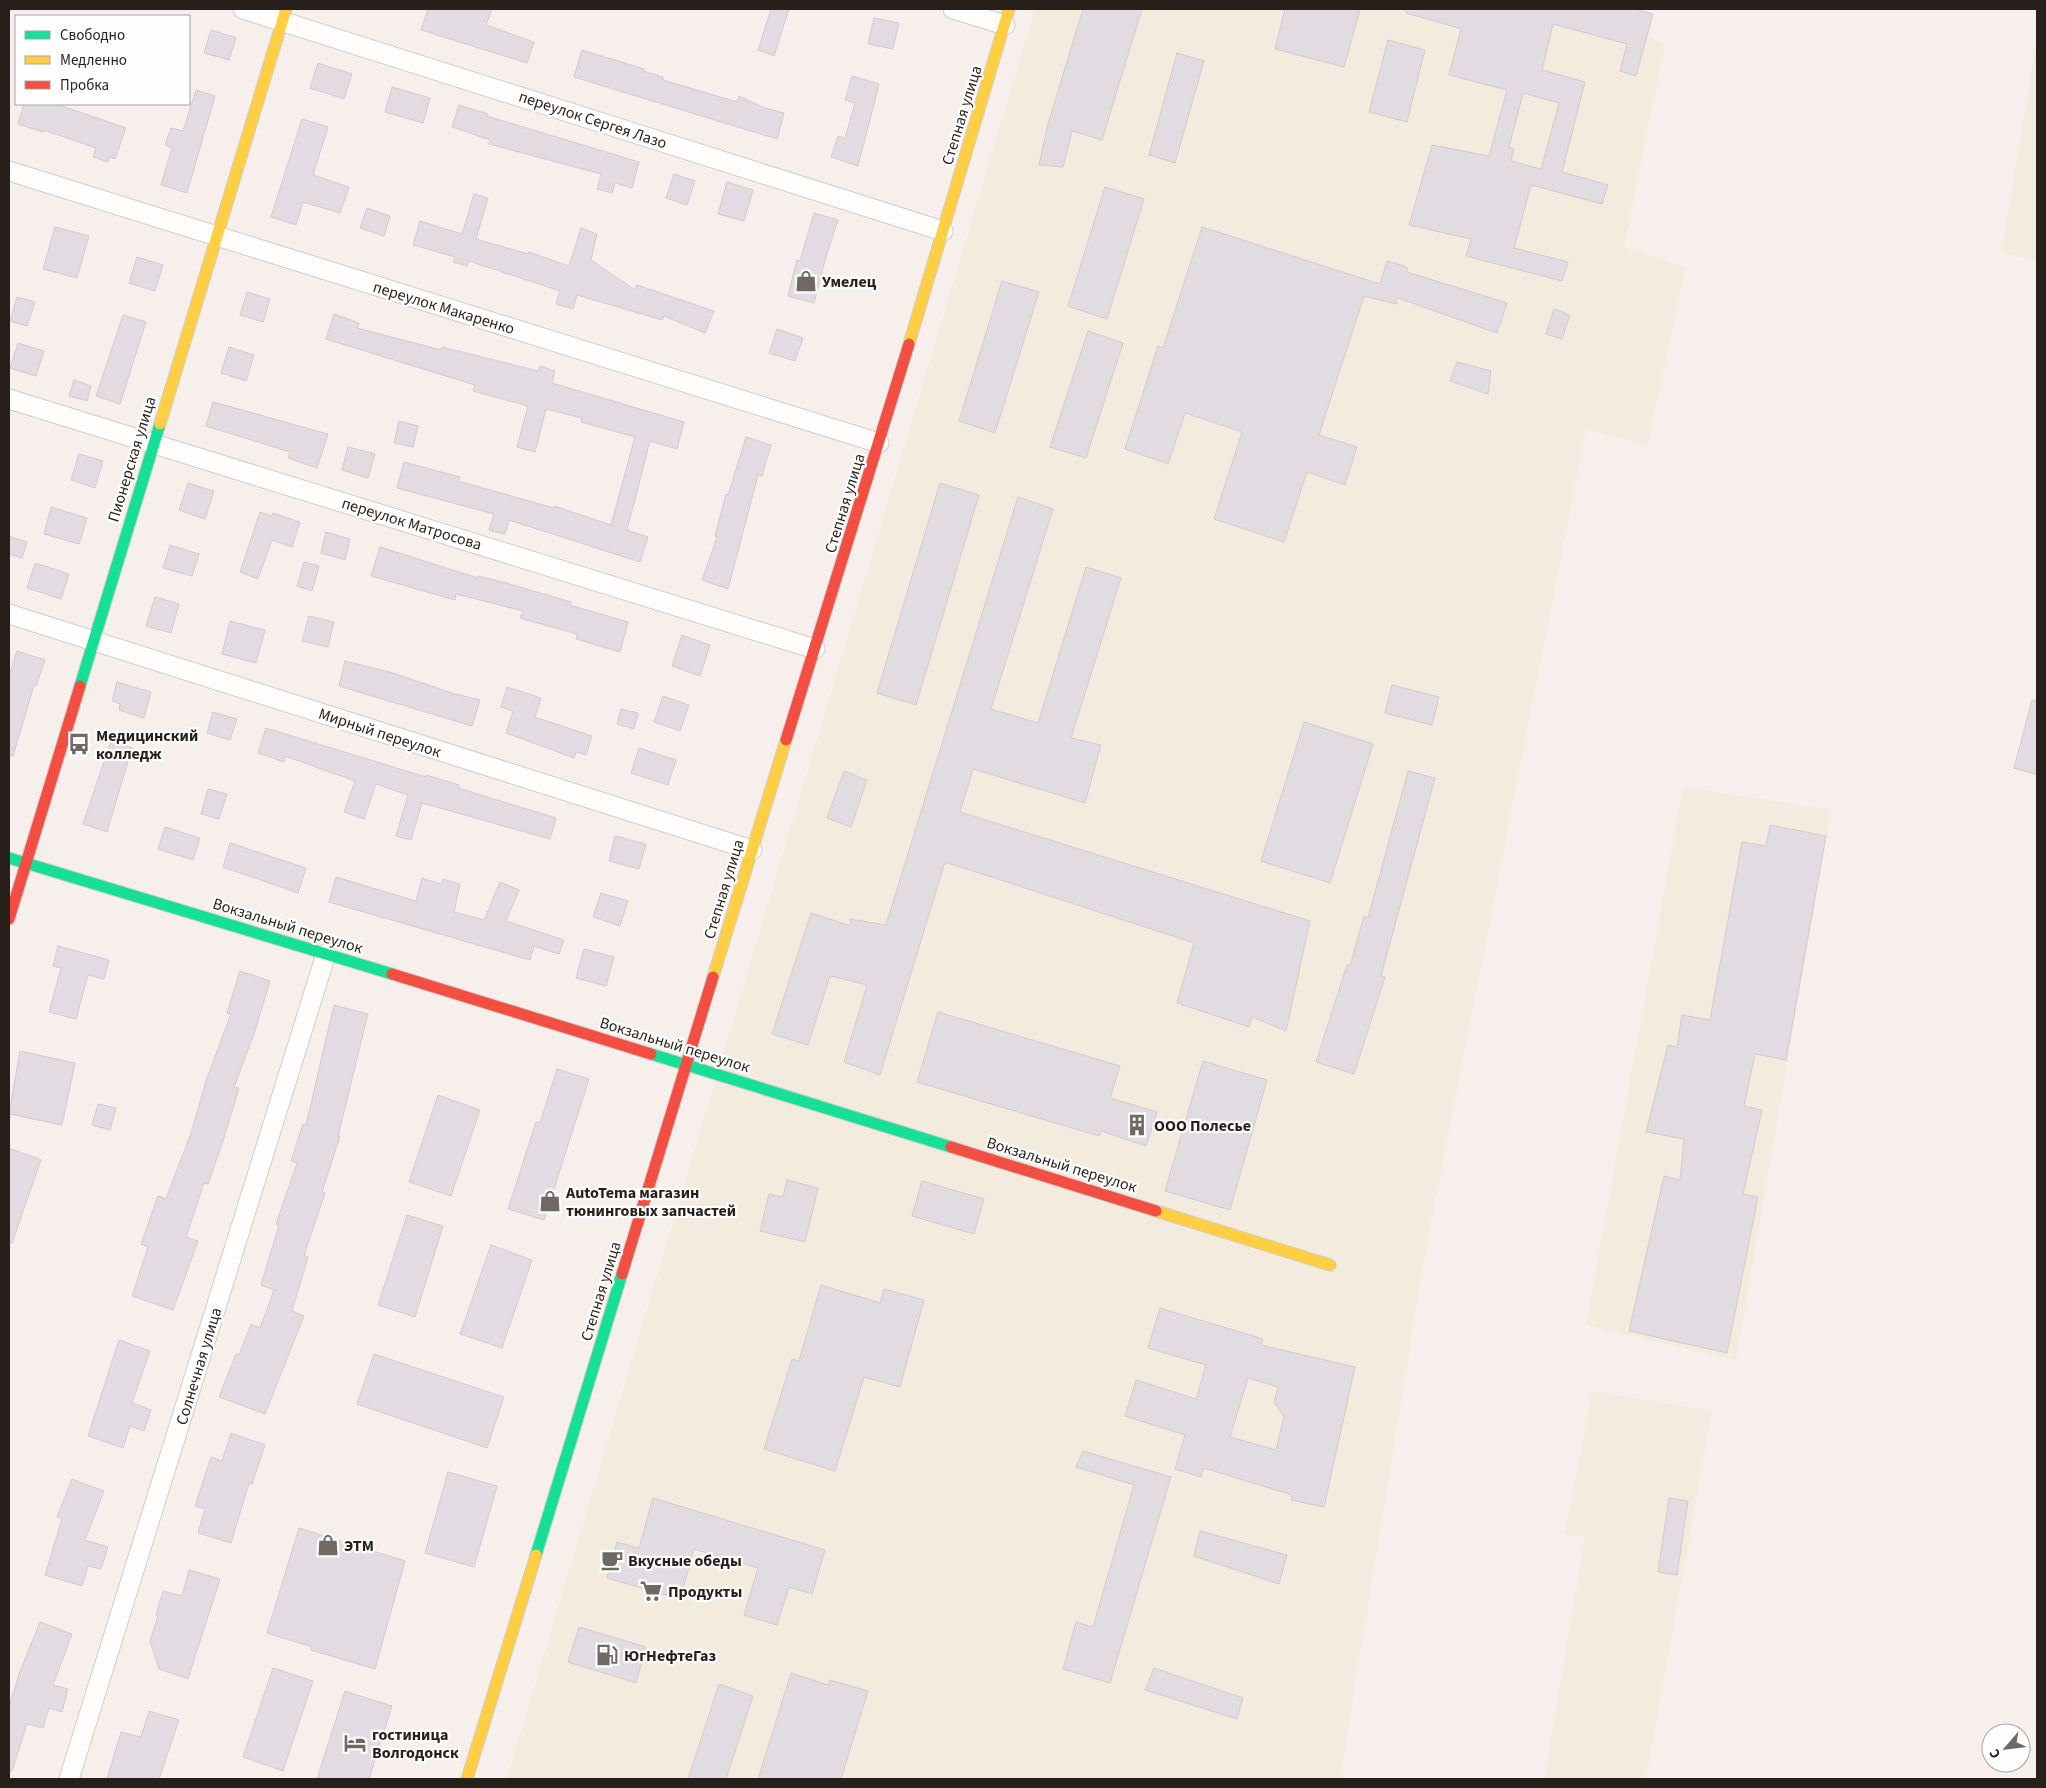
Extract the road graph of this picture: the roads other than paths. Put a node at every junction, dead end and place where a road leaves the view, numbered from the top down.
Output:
1 (243, 9) edge
2 (953, 9) edge
3 (284, 15) edge
4 (1007, 17) edge
5 (9, 171) edge
6 (942, 231) junction
7 (217, 236) junction
8 (9, 399) edge
9 (152, 442) junction
10 (879, 443) junction
11 (9, 614) edge
12 (94, 640) junction
13 (815, 649) junction
14 (752, 850) junction
15 (9, 858) edge
16 (26, 863) junction
17 (9, 919) edge
18 (326, 954) junction
19 (686, 1064) junction
20 (1330, 1265) dead end
21 (69, 1779) edge
22 (467, 1779) edge

1 - 3 street, переулок Сергея Лазо
2 - 4 street
3 - 6 street, переулок Сергея Лазо
3 - 7 street, Пионерская улица
4 - 6 street, Степная улица
5 - 7 street, переулок Макаренко
6 - 10 street, Степная улица
7 - 9 street, Пионерская улица
7 - 10 street, переулок Макаренко
8 - 9 street, переулок Матросова
9 - 12 street, Пионерская улица
9 - 13 street, переулок Матросова
10 - 13 street, Степная улица
11 - 12 street, Мирный переулок
12 - 14 street, Мирный переулок
12 - 16 street, Пионерская улица
13 - 14 street, Степная улица
14 - 19 street, Степная улица
15 - 16 street, Вокзальный переулок
16 - 17 street, Пионерская улица
16 - 18 street, Вокзальный переулок
18 - 19 street, Вокзальный переулок
18 - 21 street, Солнечная улица
19 - 20 street, Вокзальный переулок
19 - 22 street, Степная улица

